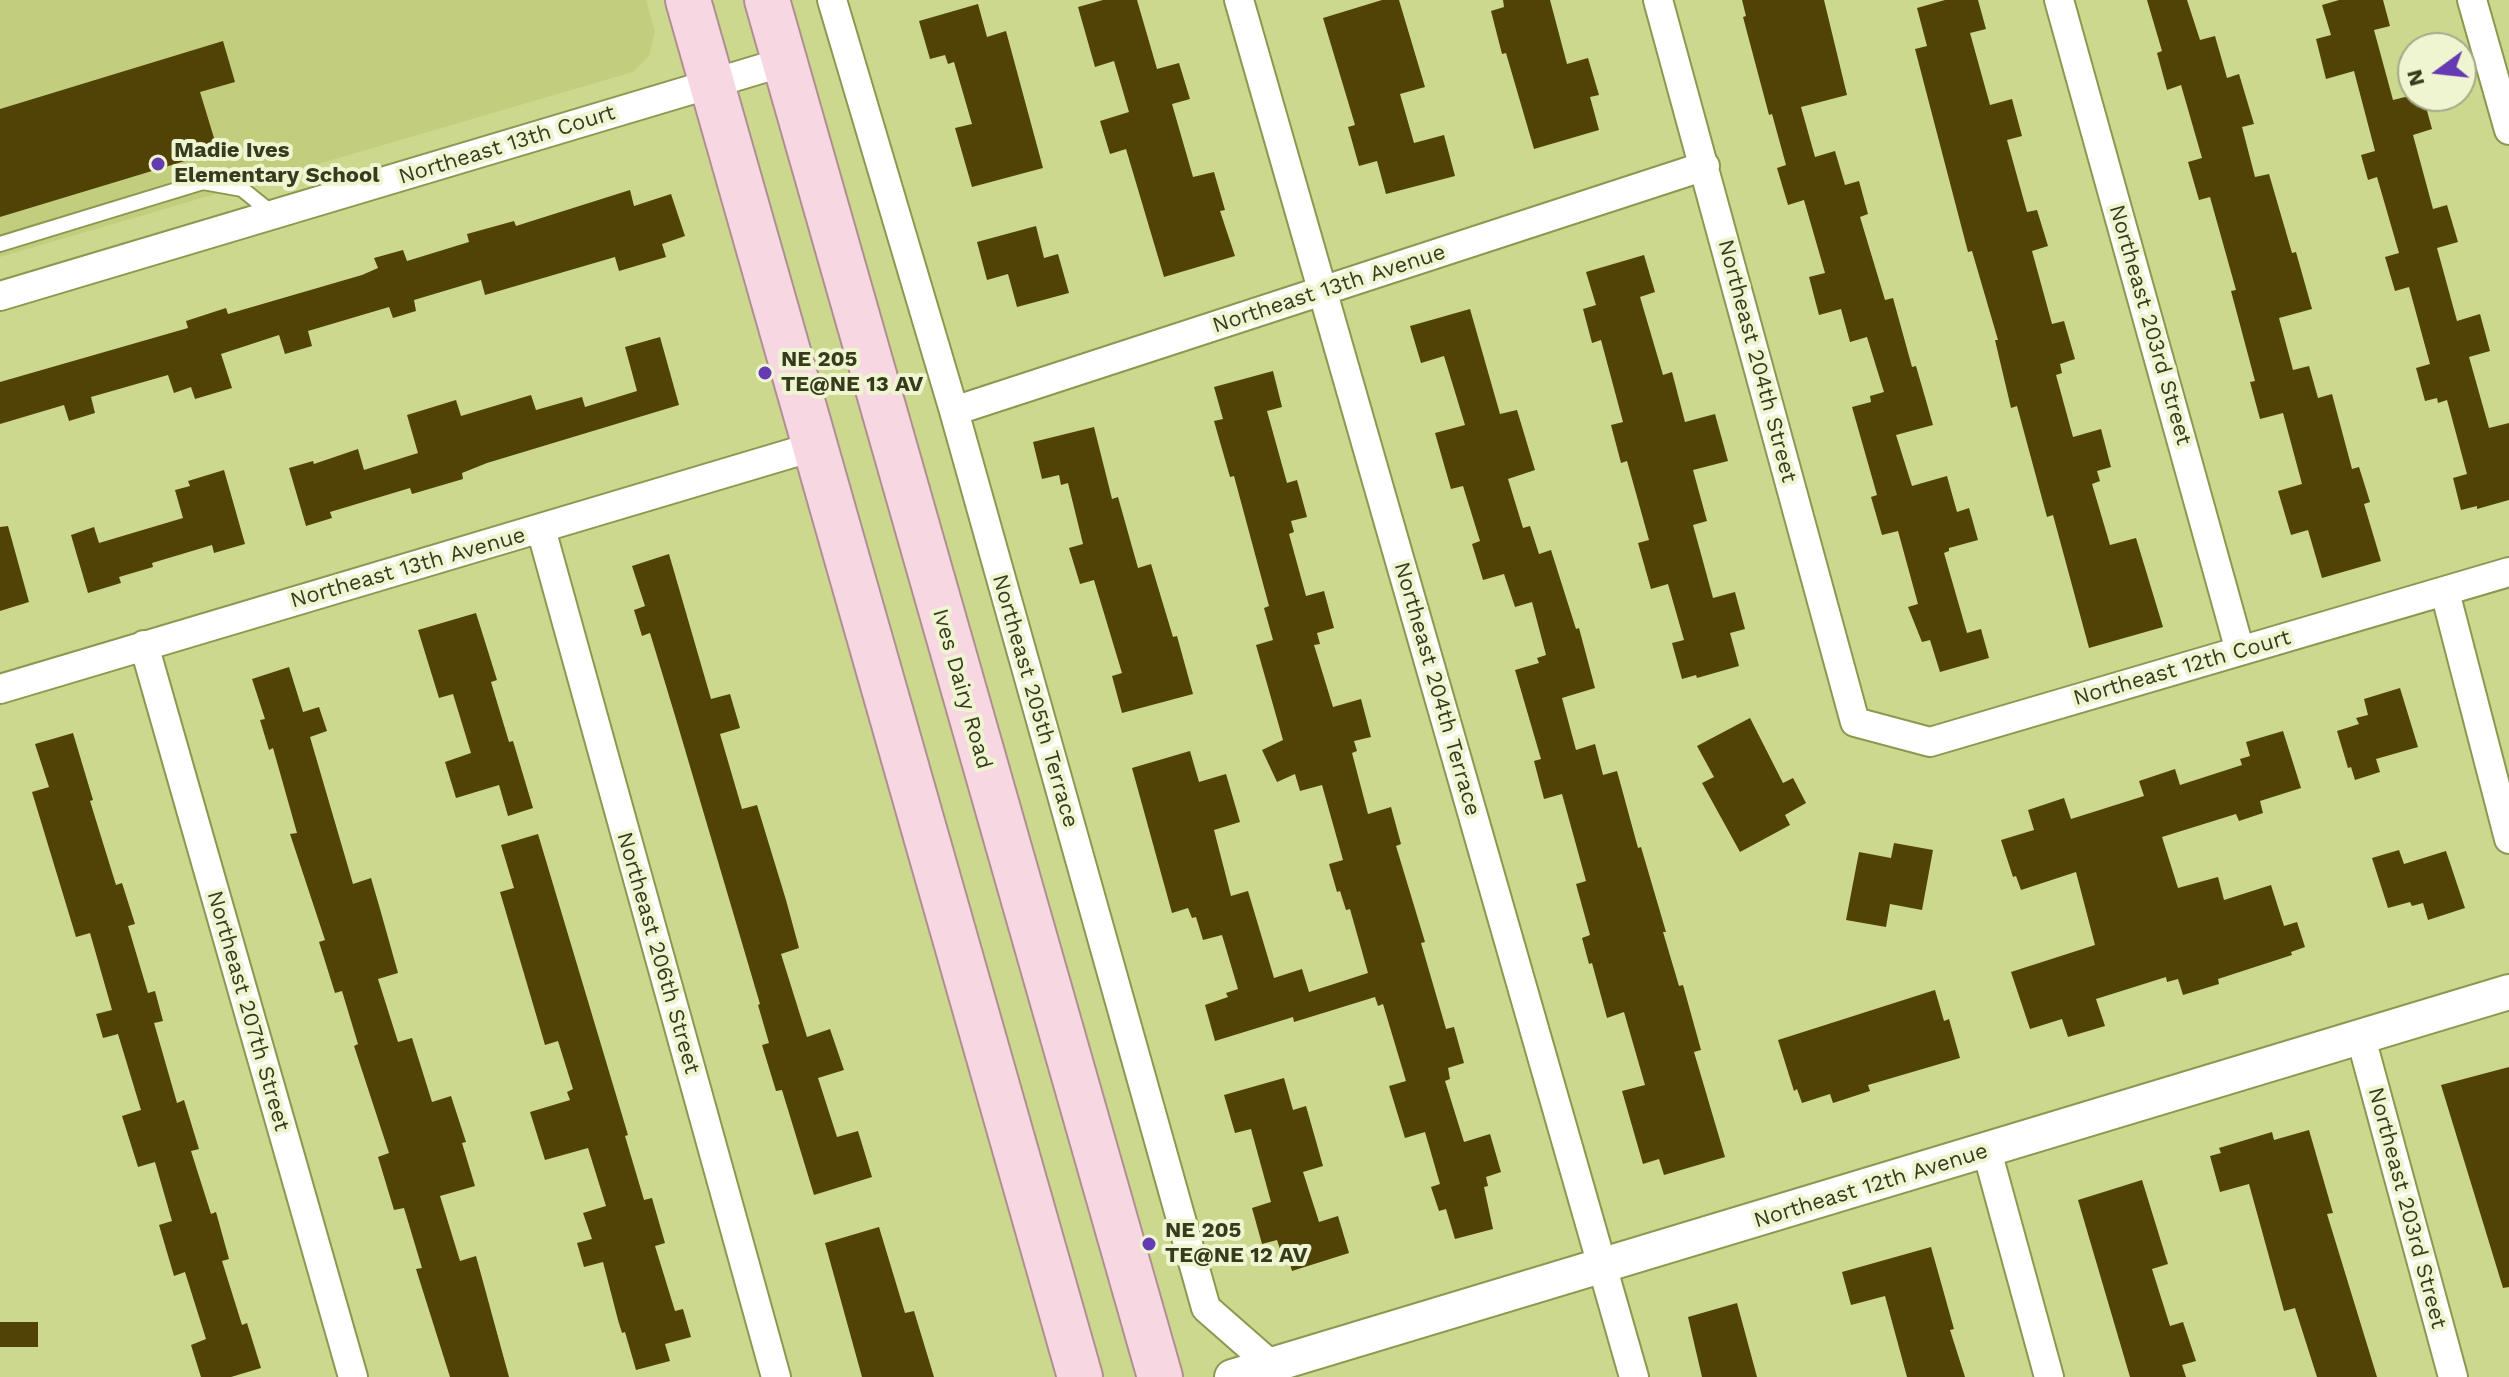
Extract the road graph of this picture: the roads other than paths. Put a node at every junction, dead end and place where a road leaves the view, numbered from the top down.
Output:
1 (688, 0) edge
2 (767, 0) edge
3 (832, 0) edge
4 (1239, 0) edge
5 (1658, 0) edge
6 (2059, 0) edge
7 (2472, 0) edge
8 (784, 62) junction
9 (711, 85) junction
10 (2509, 130) edge
11 (1705, 166) junction
12 (273, 215) junction
13 (0, 244) edge
14 (1323, 292) junction
15 (0, 296) edge
16 (954, 411) junction
17 (816, 446) junction
18 (541, 529) junction
19 (2509, 572) edge
20 (2445, 592) junction
21 (144, 645) junction
22 (2240, 651) junction
23 (0, 689) edge
24 (1855, 722) joint
25 (2509, 839) edge
26 (2509, 992) edge
27 (2361, 1038) junction
28 (1987, 1151) junction
29 (1602, 1267) junction
30 (1270, 1371) edge
31 (353, 1377) edge
32 (776, 1377) edge
33 (1080, 1377) edge
34 (1160, 1377) edge
35 (1232, 1377) edge
36 (1634, 1377) edge
37 (2049, 1377) edge
38 (2453, 1377) edge

1 - 9 main road
2 - 8 main road, Ives Dairy Road
3 - 16 street, Northeast 205th Terrace
4 - 14 street, Northeast 204th Terrace
5 - 11 street, Northeast 204th Street
6 - 22 street, Northeast 203rd Street
7 - 10 street
8 - 9 street, Northeast 13th Court
8 - 34 main road, Ives Dairy Road
9 - 12 street, Northeast 13th Court
9 - 17 main road
11 - 14 street, Northeast 13th Avenue
11 - 24 street, Northeast 204th Street
12 - 13 lane
12 - 15 street, Northeast 13th Court
14 - 16 street, Northeast 13th Avenue
14 - 29 street, Northeast 204th Terrace
16 - 30 street, Northeast 205th Terrace
17 - 18 street, Northeast 13th Avenue
17 - 33 main road
18 - 21 street, Northeast 13th Avenue
18 - 32 street, Northeast 206th Street
19 - 20 street, Northeast 12th Court
20 - 22 street, Northeast 12th Court
20 - 25 street
21 - 23 street, Northeast 13th Avenue
21 - 31 street, Northeast 207th Street
22 - 24 street, Northeast 12th Court
26 - 27 street, Northeast 12th Avenue
27 - 28 street, Northeast 12th Avenue
27 - 38 street, Northeast 203rd Street
28 - 29 street, Northeast 12th Avenue
28 - 37 street
29 - 30 street, Northeast 12th Avenue
29 - 36 street, Northeast 204th Terrace
30 - 35 street, Northeast 12th Avenue

